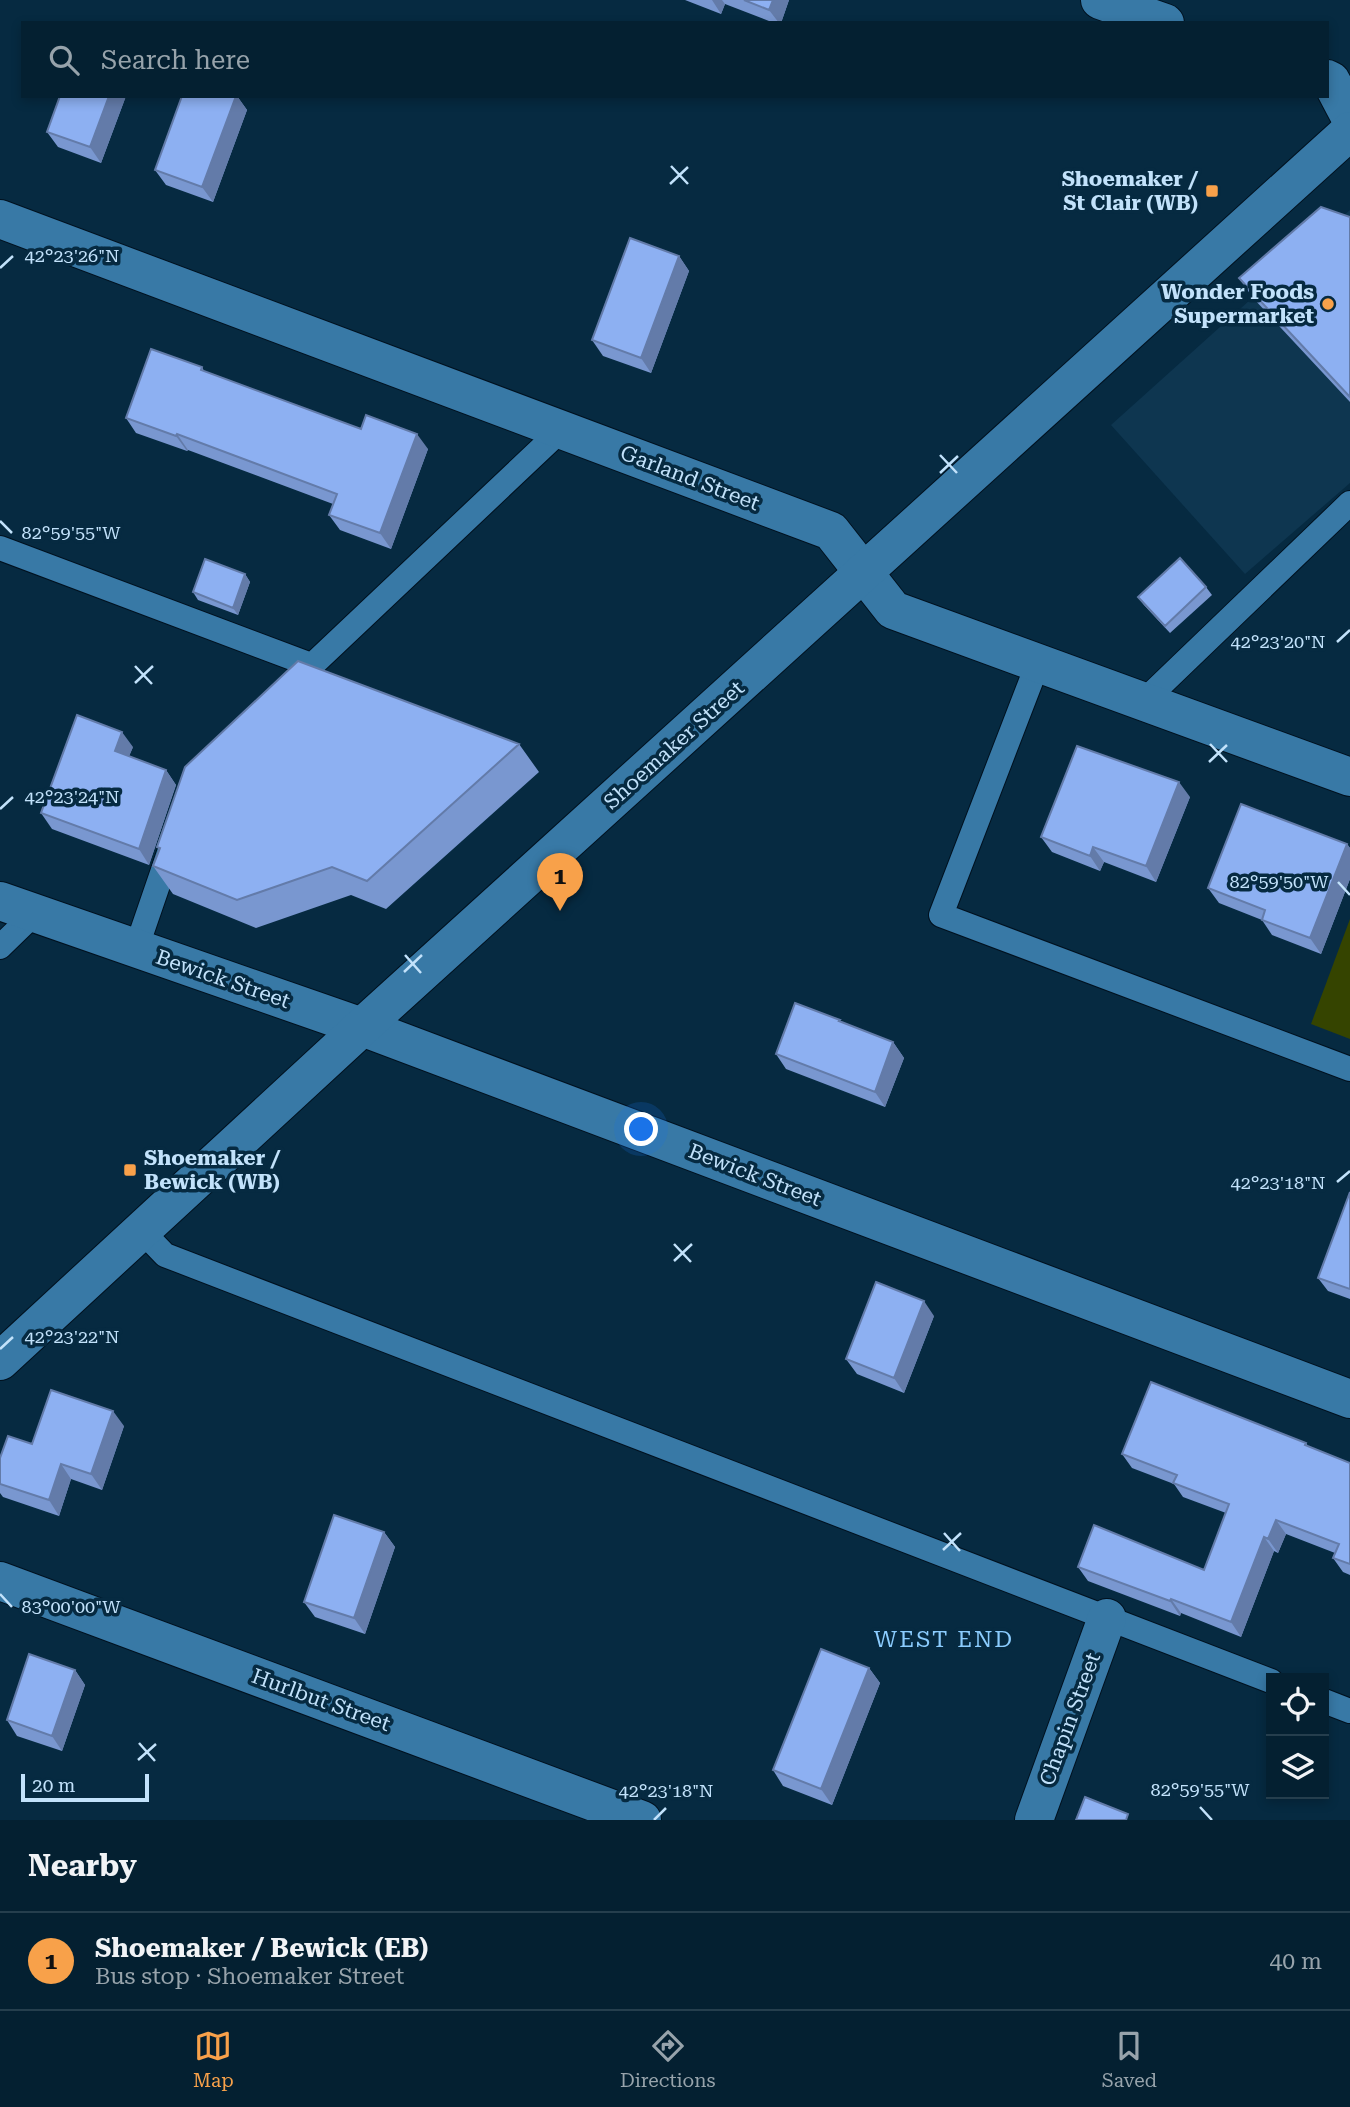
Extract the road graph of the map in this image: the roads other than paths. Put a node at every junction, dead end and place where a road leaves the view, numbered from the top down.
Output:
1 (1100, 0) edge
2 (1159, 21) edge
3 (1329, 80) edge
4 (1350, 117) edge
5 (1350, 131) edge
6 (0, 219) edge
7 (561, 430) junction
8 (1350, 503) edge
9 (0, 548) edge
10 (864, 572) junction
11 (1038, 663) junction
12 (311, 665) junction
13 (1143, 702) junction
14 (272, 703) edge
15 (1350, 777) edge
16 (177, 832) edge
17 (17, 907) edge
18 (0, 947) edge
19 (136, 949) junction
20 (362, 1027) junction
21 (1350, 1069) edge
22 (141, 1230) junction
23 (0, 1361) edge
24 (1350, 1398) edge
25 (0, 1581) edge
26 (1107, 1618) junction
27 (1266, 1679) edge
28 (1329, 1703) edge
29 (1350, 1711) edge
30 (642, 1820) edge
31 (1034, 1820) edge

1 - 2 street
3 - 4 street
5 - 10 street, Shoemaker Street
6 - 7 street, Garland Street
7 - 10 street, Garland Street
7 - 12 lane
8 - 13 lane
9 - 12 lane
10 - 11 street, Garland Street
10 - 20 street, Shoemaker Street
11 - 13 street, Garland Street
11 - 21 lane
12 - 14 lane
13 - 15 street, Garland Street
16 - 19 lane
17 - 18 lane
17 - 19 street, Bewick Street
19 - 20 street, Bewick Street
20 - 22 street, Shoemaker Street
20 - 24 street, Bewick Street
22 - 23 street, Shoemaker Street
22 - 26 lane
25 - 30 street, Hurlbut Street
26 - 27 lane
26 - 31 street, Chapin Street
28 - 29 lane

